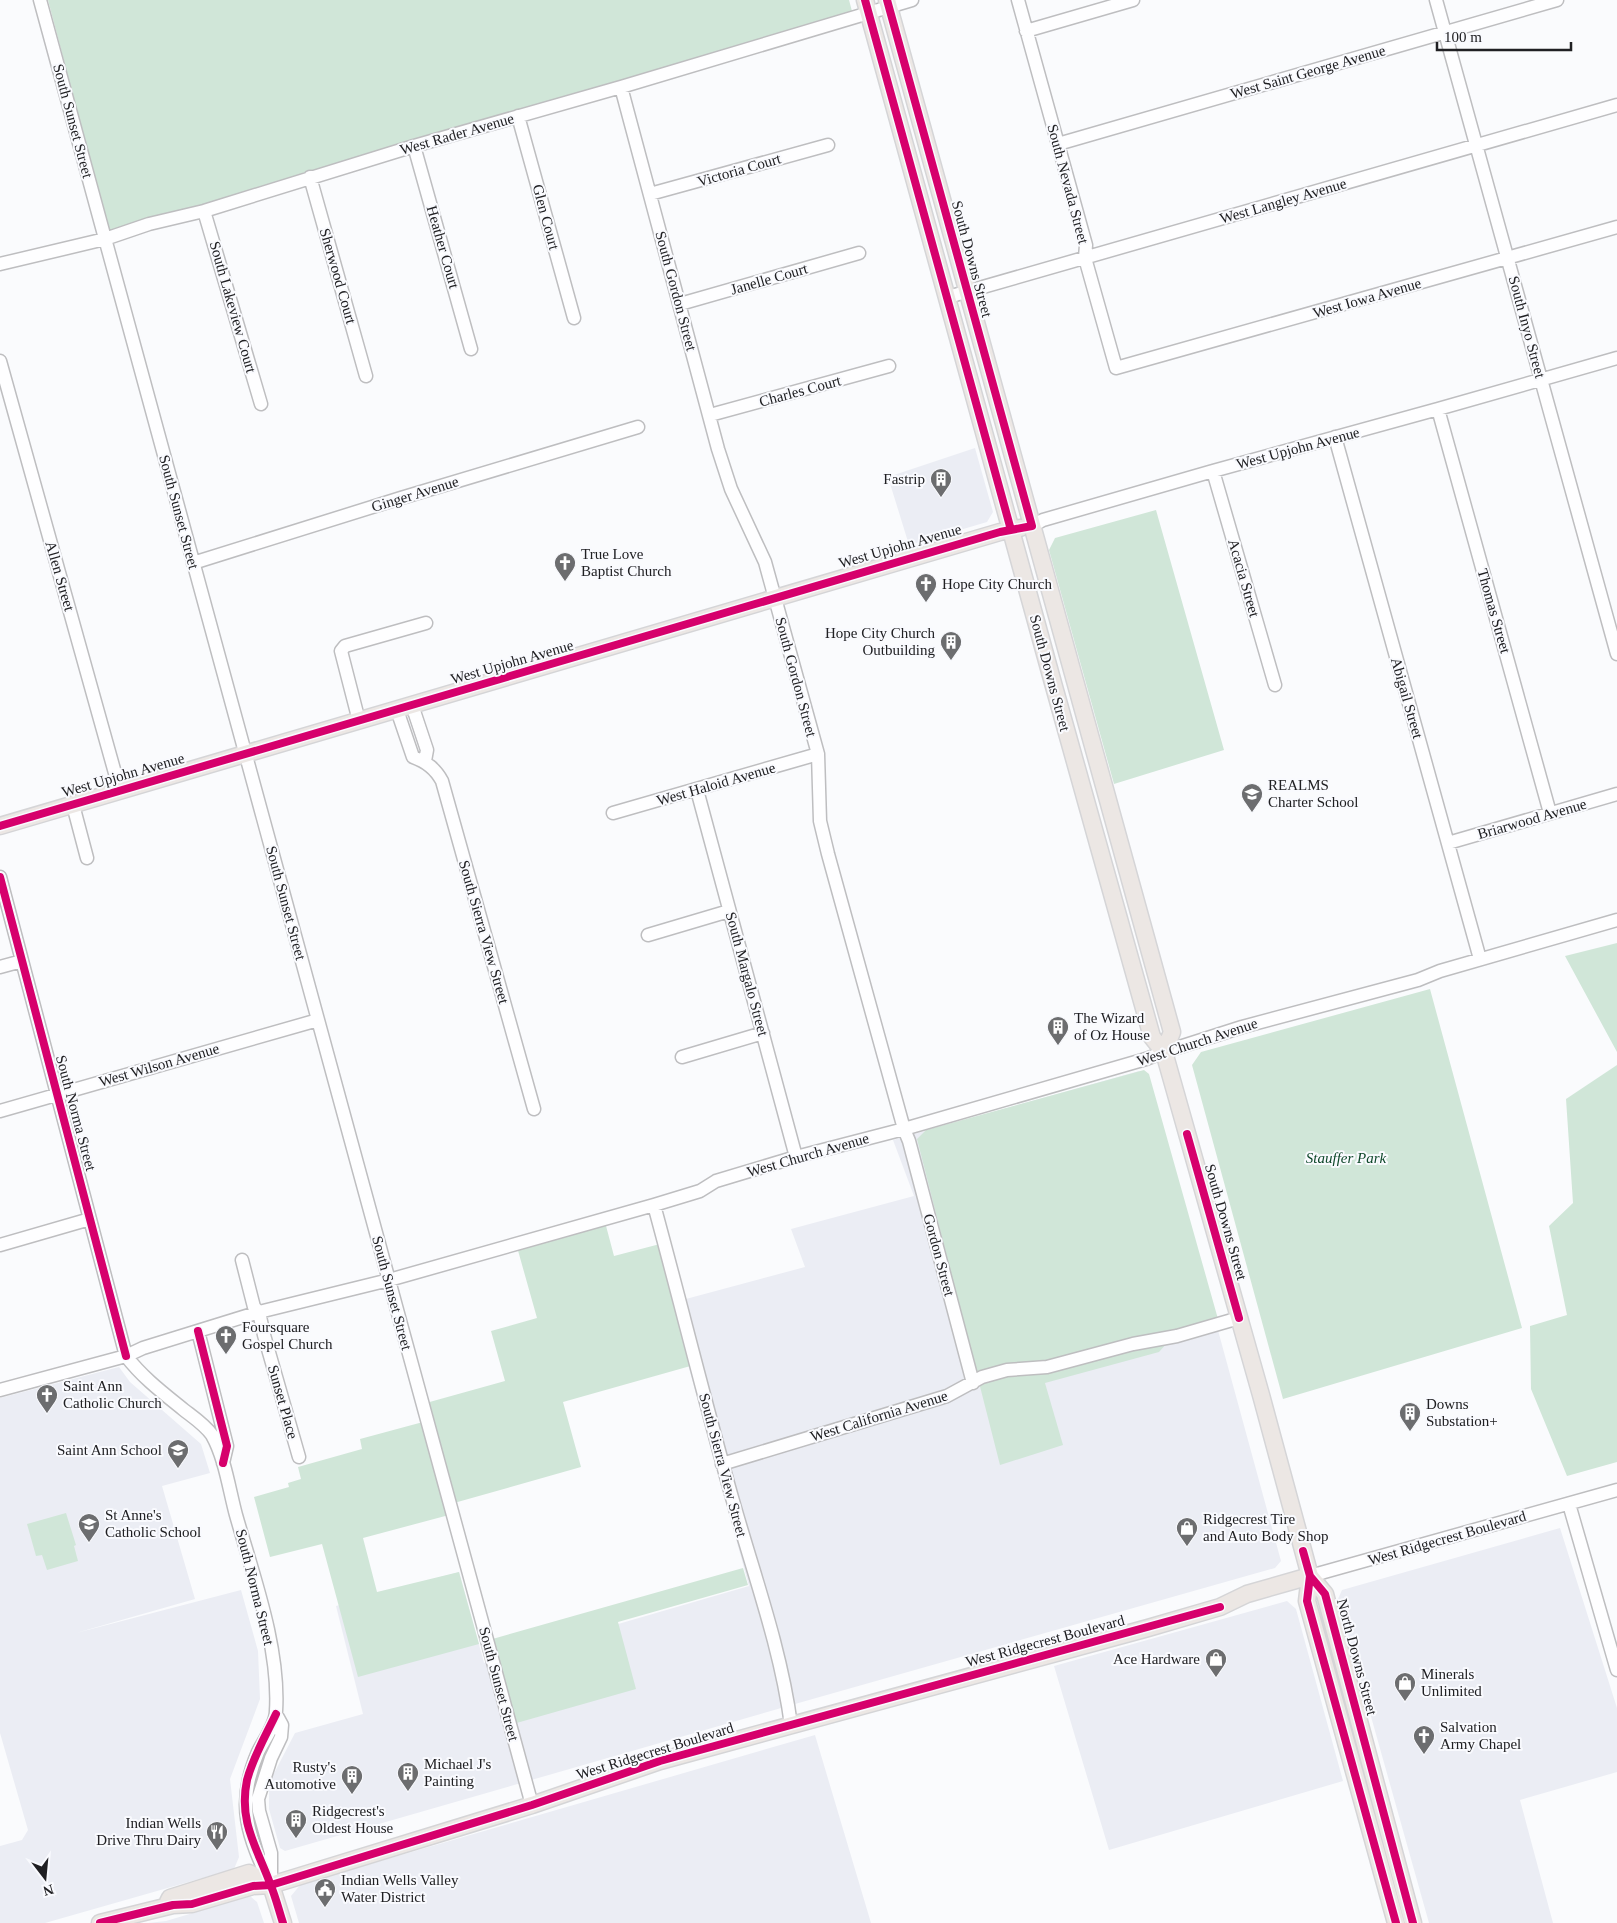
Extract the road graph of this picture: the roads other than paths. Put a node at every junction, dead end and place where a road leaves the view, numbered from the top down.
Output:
1 (40, 0) edge
2 (912, 0) edge
3 (1018, 0) edge
4 (1133, 0) edge
5 (1436, 0) edge
6 (1557, 0) edge
7 (888, 3) edge
8 (867, 6) edge
9 (1026, 31) junction
10 (1445, 32) junction
11 (621, 87) junction
12 (1617, 105) edge
13 (518, 116) junction
14 (1058, 144) junction
15 (828, 145) dead end
16 (1477, 145) junction
17 (414, 146) junction
18 (310, 177) junction
19 (650, 194) junction
20 (204, 211) junction
21 (1617, 227) edge
22 (105, 239) junction
23 (858, 253) dead end
24 (1085, 258) junction
25 (1509, 258) junction
26 (0, 264) edge
27 (967, 292) junction
28 (948, 297) junction
29 (680, 304) junction
30 (574, 318) dead end
31 (471, 349) dead end
32 (1617, 358) edge
33 (0, 361) edge
34 (889, 366) dead end
35 (1116, 368) joint
36 (366, 376) dead end
37 (1541, 379) junction
38 (261, 404) dead end
39 (1438, 409) junction
40 (710, 415) junction
41 (638, 427) dead end
42 (1335, 437) junction
43 (1213, 471) junction
44 (1032, 526) junction
45 (1011, 530) junction
46 (193, 563) junction
47 (774, 597) junction
48 (426, 623) dead end
49 (1617, 654) edge
50 (1275, 685) dead end
51 (404, 708) junction
52 (359, 721) junction
53 (245, 754) junction
54 (818, 754) junction
55 (697, 790) junction
56 (120, 791) junction
57 (1617, 794) edge
58 (73, 804) junction
59 (613, 813) dead end
60 (1550, 813) junction
61 (0, 826) edge
62 (1448, 843) junction
63 (88, 858) dead end
64 (0, 877) edge
65 (729, 911) junction
66 (1617, 920) edge
67 (648, 935) dead end
68 (1480, 959) junction
69 (22, 960) junction
70 (0, 967) edge
71 (318, 1020) junction
72 (763, 1033) junction
73 (1164, 1052) junction
74 (682, 1057) dead end
75 (57, 1094) junction
76 (534, 1109) dead end
77 (0, 1111) edge
78 (904, 1129) junction
79 (796, 1157) junction
80 (654, 1205) junction
81 (90, 1219) junction
82 (0, 1245) edge
83 (242, 1260) dead end
84 (389, 1280) junction
85 (260, 1312) junction
86 (1239, 1318) junction
87 (198, 1331) junction
88 (126, 1356) junction
89 (973, 1383) junction
90 (0, 1390) edge
91 (298, 1457) dead end
92 (223, 1463) junction
93 (722, 1464) junction
94 (1617, 1490) edge
95 (1569, 1504) junction
96 (1310, 1576) junction
97 (1617, 1670) edge
98 (791, 1725) junction
99 (532, 1805) junction
100 (271, 1885) junction
101 (100, 1923) edge
102 (283, 1923) edge
103 (1396, 1923) edge
104 (1413, 1923) edge

1 - 22 street, South Sunset Street
2 - 7 street, West Rader Avenue
3 - 9 street, South Nevada Street
4 - 9 street
5 - 10 street, South Inyo Street
6 - 10 street, West Saint George Avenue
7 - 8 street, West Rader Avenue
7 - 27 main road, South Downs Street
8 - 11 street, West Rader Avenue
8 - 28 main road, South Downs Street
9 - 14 street, South Nevada Street
10 - 14 street, West Saint George Avenue
10 - 16 street, South Inyo Street
11 - 13 street, West Rader Avenue
11 - 19 street, South Gordon Street
12 - 16 street, West Langley Avenue
13 - 17 street, West Rader Avenue
13 - 30 street, Glen Court
14 - 24 street, South Nevada Street
15 - 19 street, Victoria Court
16 - 24 street, West Langley Avenue
16 - 25 street, South Inyo Street
17 - 18 street, West Rader Avenue
17 - 31 street, Heather Court
18 - 20 street, West Rader Avenue
18 - 36 street, Sherwood Court
19 - 29 street, South Gordon Street
20 - 22 street, West Rader Avenue
20 - 38 street, South Lakeview Court
21 - 25 street, West Iowa Avenue
22 - 26 street, West Rader Avenue
22 - 46 street, South Sunset Street
23 - 29 street, Janelle Court
24 - 27 street, West Langley Avenue
24 - 35 street, South Nevada Street
25 - 35 street, West Iowa Avenue
25 - 37 street, South Inyo Street
27 - 28 street, West Langley Avenue
27 - 44 main road, South Downs Street
28 - 45 main road, South Downs Street
29 - 40 street, South Gordon Street
32 - 37 street, West Upjohn Avenue
33 - 56 street, Allen Street
34 - 40 street, Charles Court
37 - 39 street, West Upjohn Avenue
37 - 49 street, South Inyo Street
39 - 42 street, West Upjohn Avenue
39 - 60 street, Thomas Street
40 - 47 street, South Gordon Street
41 - 46 street, Ginger Avenue
42 - 43 street, West Upjohn Avenue
42 - 62 street, Abigail Street
43 - 44 street, West Upjohn Avenue
43 - 50 street, Acacia Street
44 - 45 main road, West Upjohn Avenue
44 - 73 main road, South Downs Street
45 - 47 main road, West Upjohn Avenue
45 - 73 main road, South Downs Street
46 - 53 street, South Sunset Street
47 - 51 main road, West Upjohn Avenue
47 - 54 street, South Gordon Street
48 - 52 street
51 - 52 main road, West Upjohn Avenue
51 - 76 street, South Sierra View Street
52 - 53 main road, West Upjohn Avenue
53 - 56 main road, West Upjohn Avenue
53 - 71 street, South Sunset Street
54 - 55 street, West Haloid Avenue
54 - 78 street, South Gordon Street
55 - 59 street, West Haloid Avenue
55 - 65 street, South Margalo Street
56 - 58 main road, West Upjohn Avenue
57 - 60 street, Briarwood Avenue
58 - 61 main road, West Upjohn Avenue
58 - 63 street
60 - 62 street, Briarwood Avenue
62 - 68 street, Abigail Street
64 - 69 street, South Norma Street
65 - 67 street
65 - 72 street, South Margalo Street
66 - 68 street, West Church Avenue
68 - 73 street, West Church Avenue
69 - 70 street
69 - 75 street, South Norma Street
71 - 75 street, West Wilson Avenue
71 - 84 street, South Sunset Street
72 - 74 street
72 - 79 street, South Margalo Street
73 - 78 street, West Church Avenue
73 - 86 main road, South Downs Street
75 - 77 street, West Wilson Avenue
75 - 81 street, South Norma Street
78 - 79 street, West Church Avenue
78 - 89 street, Gordon Street
79 - 80 street, West Church Avenue
80 - 84 street, West Church Avenue
80 - 93 street, South Sierra View Street
81 - 82 street
81 - 88 street, South Norma Street
83 - 85 street, Sunset Place
84 - 85 street, West Church Avenue
84 - 99 street, South Sunset Street
85 - 87 street, West Church Avenue
85 - 91 street, Sunset Place
86 - 89 street, West California Avenue
86 - 96 main road, South Downs Street
87 - 88 street, West Church Avenue
87 - 92 street, South Norma Street
88 - 90 street, West Church Avenue
88 - 92 street, South Norma Street
89 - 93 street, West California Avenue
92 - 100 street, South Norma Street
93 - 98 street, South Sierra View Street
94 - 95 street, West Ridgecrest Boulevard
95 - 96 street, West Ridgecrest Boulevard
95 - 97 street
96 - 98 main road, West Ridgecrest Boulevard
96 - 103 main road
96 - 104 main road, North Downs Street
98 - 99 main road, West Ridgecrest Boulevard
99 - 100 main road, West Ridgecrest Boulevard
100 - 101 main road
100 - 102 main road

